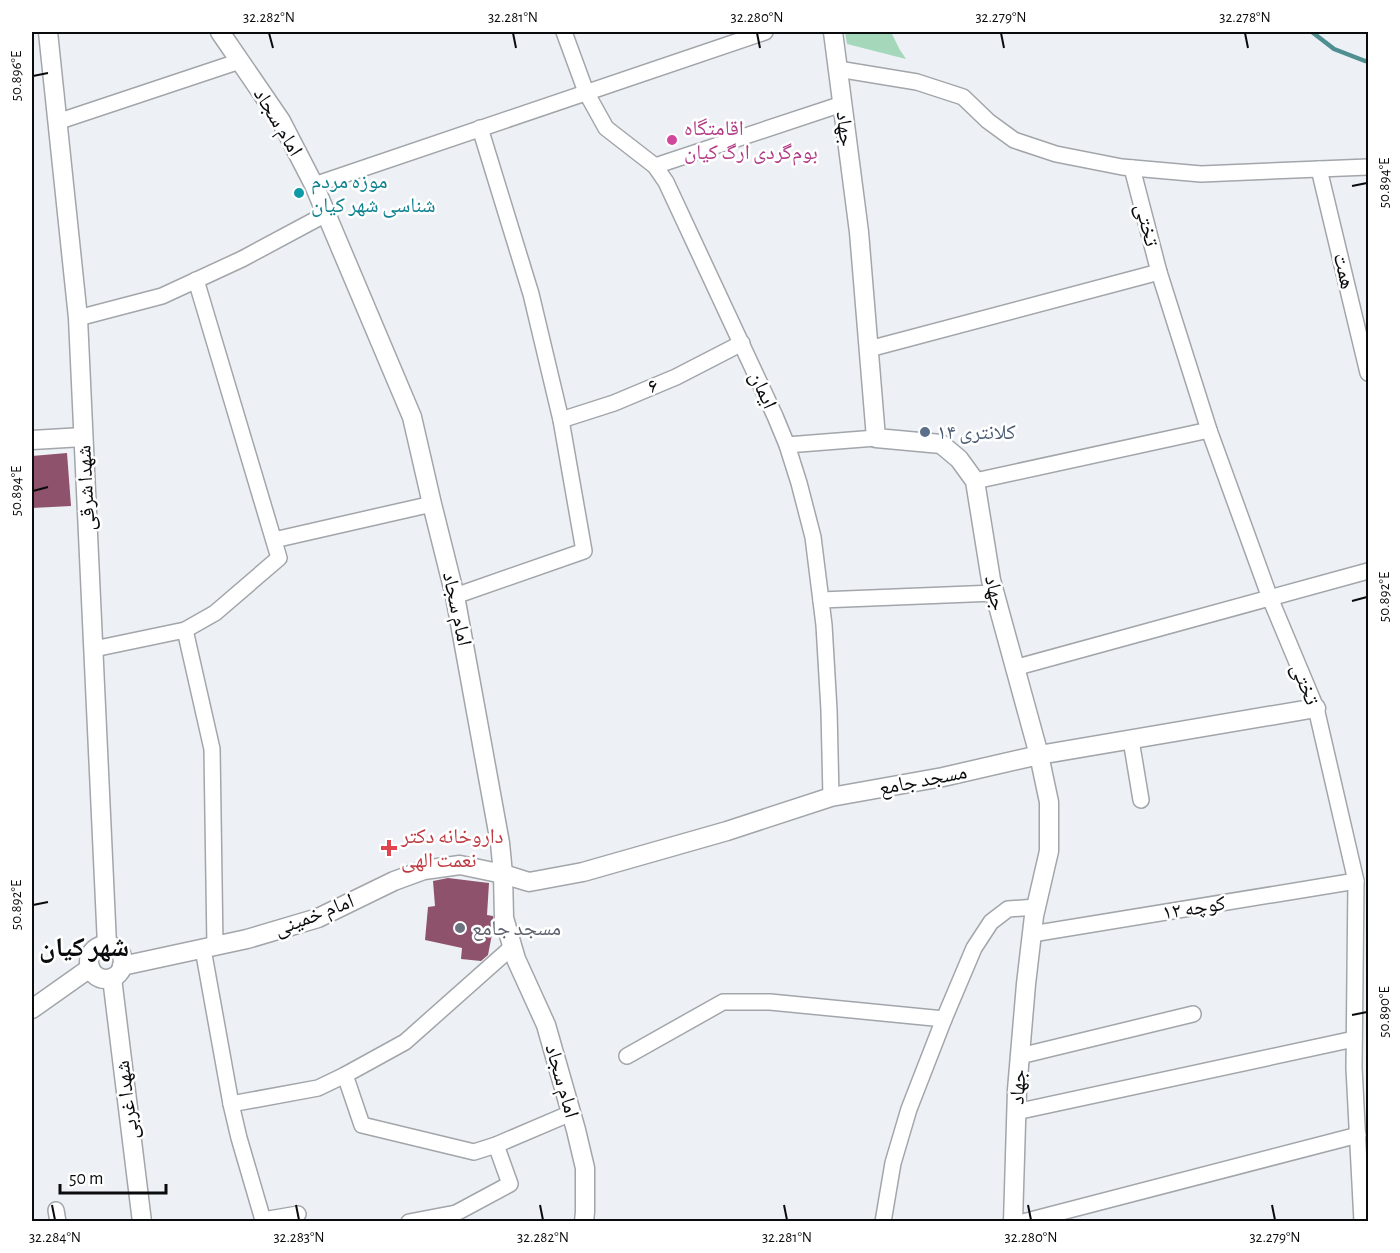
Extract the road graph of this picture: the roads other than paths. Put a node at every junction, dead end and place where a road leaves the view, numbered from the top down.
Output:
1 (48, 32) edge
2 (220, 32) edge
3 (564, 32) edge
4 (765, 32) edge
5 (833, 32) edge
6 (240, 61) junction
7 (838, 69) junction
8 (586, 92) junction
9 (842, 104) junction
10 (57, 122) junction
11 (480, 128) junction
12 (655, 166) junction
13 (1368, 167) edge
14 (1132, 168) junction
15 (1319, 169) junction
16 (314, 185) junction
17 (326, 214) junction
18 (1159, 272) junction
19 (196, 280) junction
20 (78, 318) junction
21 (742, 343) junction
22 (869, 349) junction
23 (1368, 373) edge
24 (561, 420) junction
25 (1209, 430) junction
26 (83, 437) junction
27 (876, 438) junction
28 (32, 440) edge
29 (787, 445) junction
30 (975, 481) junction
31 (432, 504) junction
32 (274, 540) junction
33 (1368, 571) edge
34 (995, 593) junction
35 (455, 596) junction
36 (1270, 598) junction
37 (821, 600) junction
38 (185, 630) junction
39 (94, 649) junction
40 (1014, 668) junction
41 (1316, 708) junction
42 (1131, 740) junction
43 (1039, 755) junction
44 (831, 797) junction
45 (1141, 800) dead end
46 (503, 874) junction
47 (1356, 881) junction
48 (1036, 907) junction
49 (1032, 934) junction
50 (107, 945) junction
51 (512, 947) junction
52 (209, 948) junction
53 (90, 968) junction
54 (117, 972) junction
55 (32, 1009) edge
56 (1193, 1014) dead end
57 (944, 1019) junction
58 (1354, 1039) junction
59 (627, 1056) dead end
60 (1020, 1056) junction
61 (345, 1075) junction
62 (231, 1104) junction
63 (1016, 1112) junction
64 (571, 1113) junction
65 (1358, 1135) junction
66 (496, 1145) junction
67 (298, 1214) dead end
68 (142, 1221) edge
69 (410, 1221) edge
70 (584, 1221) edge
71 (884, 1221) edge
72 (1013, 1221) edge
73 (1023, 1221) edge
74 (1362, 1221) edge

1 - 10 street, شهدا شرقی
2 - 6 street, امام سجاد
3 - 8 street, ایمان
4 - 8 street
5 - 7 street, جهاد
6 - 10 street
6 - 16 street, امام سجاد
7 - 9 street, جهاد
7 - 14 street
8 - 11 street
8 - 12 street, ایمان
9 - 12 street
9 - 22 street, جهاد
10 - 20 street, شهدا شرقی
11 - 16 street
11 - 24 street
12 - 21 street, ایمان
13 - 15 street
14 - 15 street
14 - 18 street, تختی
15 - 23 street, همت
16 - 17 street, امام سجاد
17 - 19 street
17 - 31 street, امام سجاد
18 - 22 street
18 - 25 street, تختی
19 - 20 street
19 - 32 street
20 - 26 street, شهدا شرقی
21 - 24 street, ۶
21 - 29 street, ایمان
22 - 27 street, جهاد
24 - 35 street
25 - 30 street
25 - 36 street, تختی
26 - 28 street
26 - 39 street, شهدا شرقی
27 - 29 street
27 - 30 street, جهاد
29 - 37 street, ایمان
30 - 34 street, جهاد
31 - 32 street
31 - 35 street, امام سجاد
32 - 38 street
33 - 36 street
34 - 37 street
34 - 40 street, جهاد
35 - 46 street, امام سجاد
36 - 40 street
36 - 41 street, تختی
37 - 44 street, ایمان
38 - 39 street
38 - 52 street
39 - 50 street, شهدا شرقی
40 - 43 street, جهاد
41 - 42 street, مسجد جامع
41 - 47 street, تختی
42 - 43 street, مسجد جامع
42 - 45 street
43 - 44 street, مسجد جامع
43 - 48 street, جهاد
44 - 46 street, مسجد جامع
46 - 51 street, امام سجاد
46 - 52 street, امام خمینی
47 - 49 street, کوچه ۱۲
47 - 58 street, تختی
48 - 49 street, جهاد
48 - 57 street
49 - 60 street, جهاد
50 - 53 street
50 - 54 street
51 - 61 street
51 - 64 street, امام سجاد
52 - 54 street, امام خمینی
52 - 62 street
53 - 54 street
53 - 55 street
54 - 68 street, شهدا غربی
56 - 60 street
57 - 59 street
57 - 71 street
58 - 63 street
58 - 65 street, تختی
60 - 63 street, جهاد
61 - 62 street
61 - 66 street
62 - 67 street
63 - 72 street, جهاد
64 - 66 street
64 - 70 street, امام سجاد
65 - 73 street
65 - 74 street, تختی
66 - 69 street

